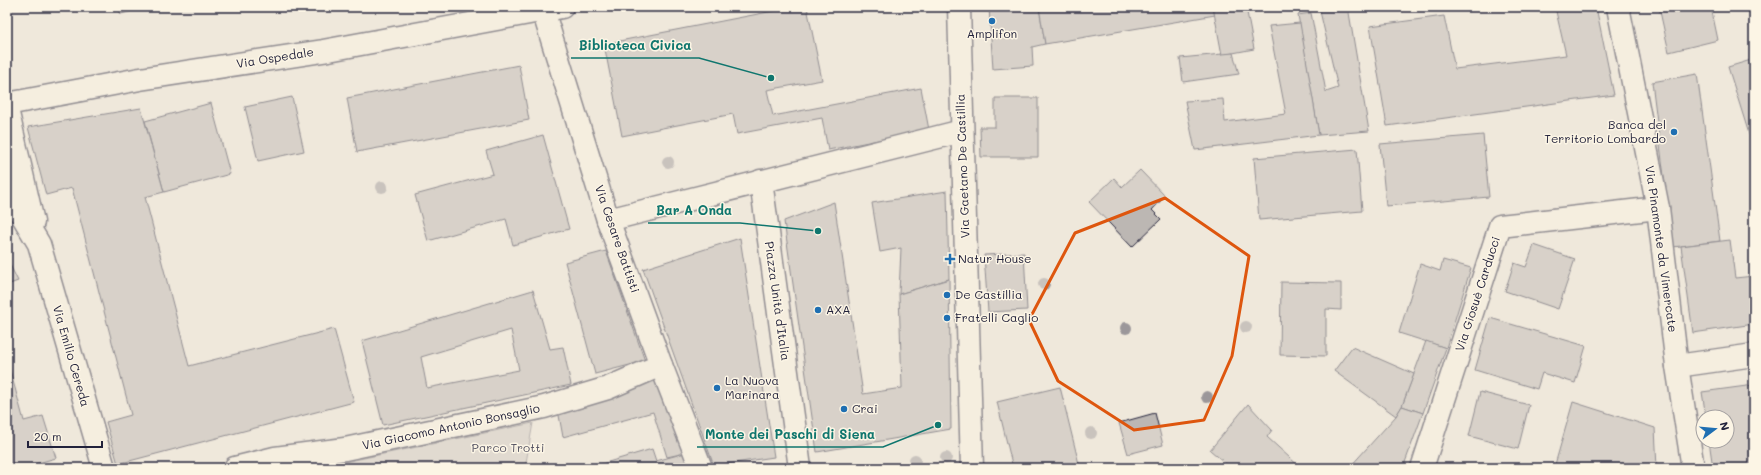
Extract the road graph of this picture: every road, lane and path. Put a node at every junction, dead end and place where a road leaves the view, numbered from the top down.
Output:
1 (959, 7) edge
2 (1618, 7) edge
3 (549, 8) edge
4 (7, 104) edge
5 (7, 109) edge
6 (962, 131) junction
7 (761, 182) junction
8 (7, 190) edge
9 (1658, 208) junction
10 (608, 220) junction
11 (39, 244) junction
12 (1754, 355) edge
13 (661, 365) junction
14 (1677, 366) junction
15 (104, 468) edge
16 (236, 468) edge
17 (702, 468) edge
18 (800, 468) edge
19 (972, 468) edge
20 (1422, 468) edge
21 (1693, 468) edge

1 - 6 street, Via Gaetano De Castillia
2 - 9 street, Via Pinamonte da Vimercate
3 - 4 street, Via Ospedale
3 - 10 street, Via Cesare Battisti
5 - 11 street, Via Emilio Cereda
6 - 7 street
6 - 19 street, Via Gaetano De Castillia
7 - 10 street
7 - 18 street, Piazza Unità d'Italia
8 - 11 street, Via Emilio Cereda
9 - 14 street, Via Pinamonte da Vimercate
9 - 20 street, Via Giosuè Carducci
10 - 13 street, Via Cesare Battisti
11 - 15 street, Via Emilio Cereda
12 - 14 street
13 - 16 street, Via Giacomo Antonio Bonsaglio
13 - 17 street, Via Cesare Battisti
14 - 21 street, Via Pinamonte da Vimercate

